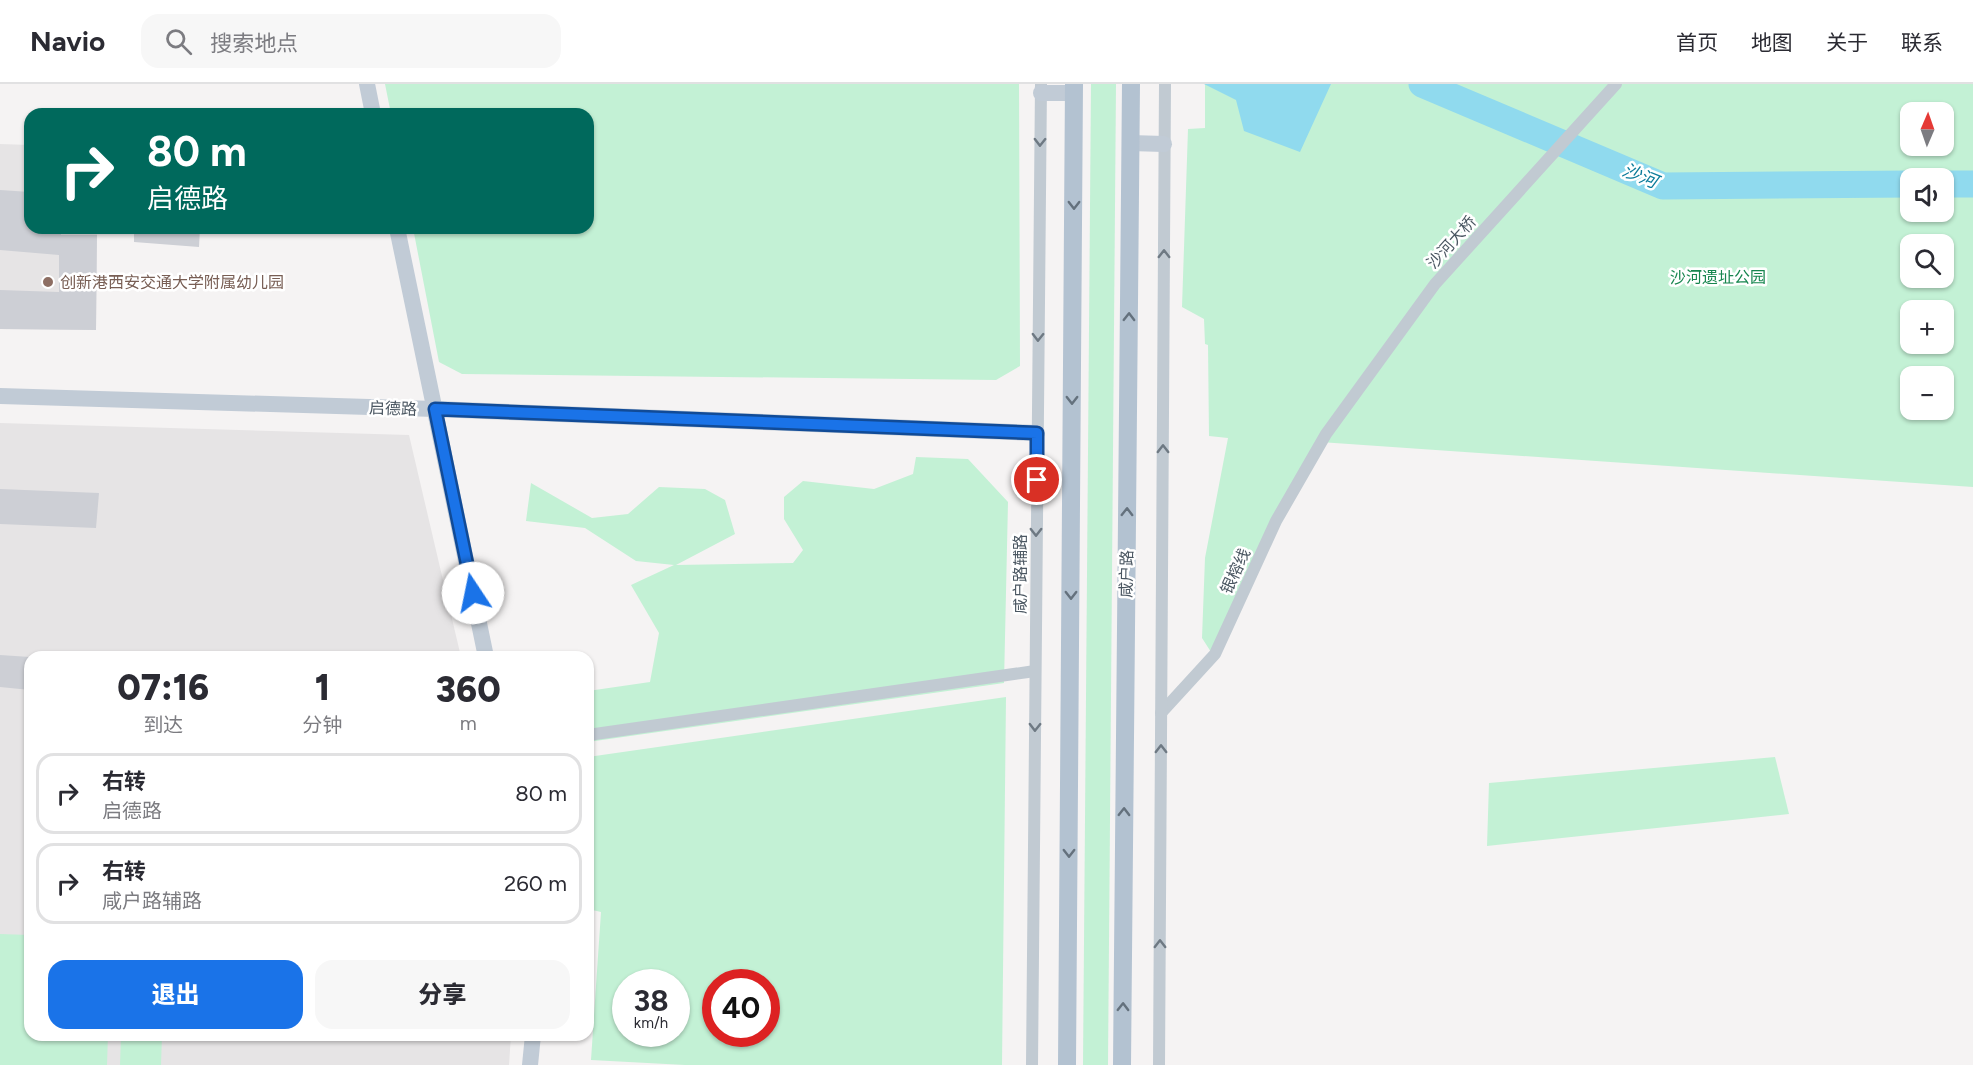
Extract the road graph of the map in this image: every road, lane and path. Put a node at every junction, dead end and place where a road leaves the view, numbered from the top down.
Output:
1 (367, 84) edge
2 (1131, 84) edge
3 (1165, 84) edge
4 (1616, 84) edge
5 (1041, 88) edge
6 (1074, 89) edge
7 (372, 108) edge
8 (1130, 143) junction
9 (1164, 144) junction
10 (398, 234) edge
11 (0, 396) edge
12 (435, 409) junction
13 (1037, 433) junction
14 (1326, 434) joint
15 (485, 651) edge
16 (1035, 671) junction
17 (1161, 713) junction
18 (594, 734) edge
19 (532, 1041) edge
20 (530, 1065) edge
21 (1032, 1065) edge
22 (1067, 1065) edge
23 (1122, 1065) edge
24 (1160, 1065) edge

1 - 7 street
2 - 8 main road, 咸户路
3 - 9 street
4 - 14 street, 沙河大桥
5 - 6 street
5 -> 13 street, 咸户路辅路
6 -> 22 main road
8 - 9 street
23 -> 8 main road, 咸户路
17 -> 9 street
10 - 12 street
11 - 12 street, 启德路
12 - 13 street, 启德路
12 - 15 street
13 -> 16 street, 咸户路辅路
14 - 17 street, 银榕线
16 - 18 street
16 -> 21 street, 咸户路辅路
24 -> 17 street
19 - 20 street

